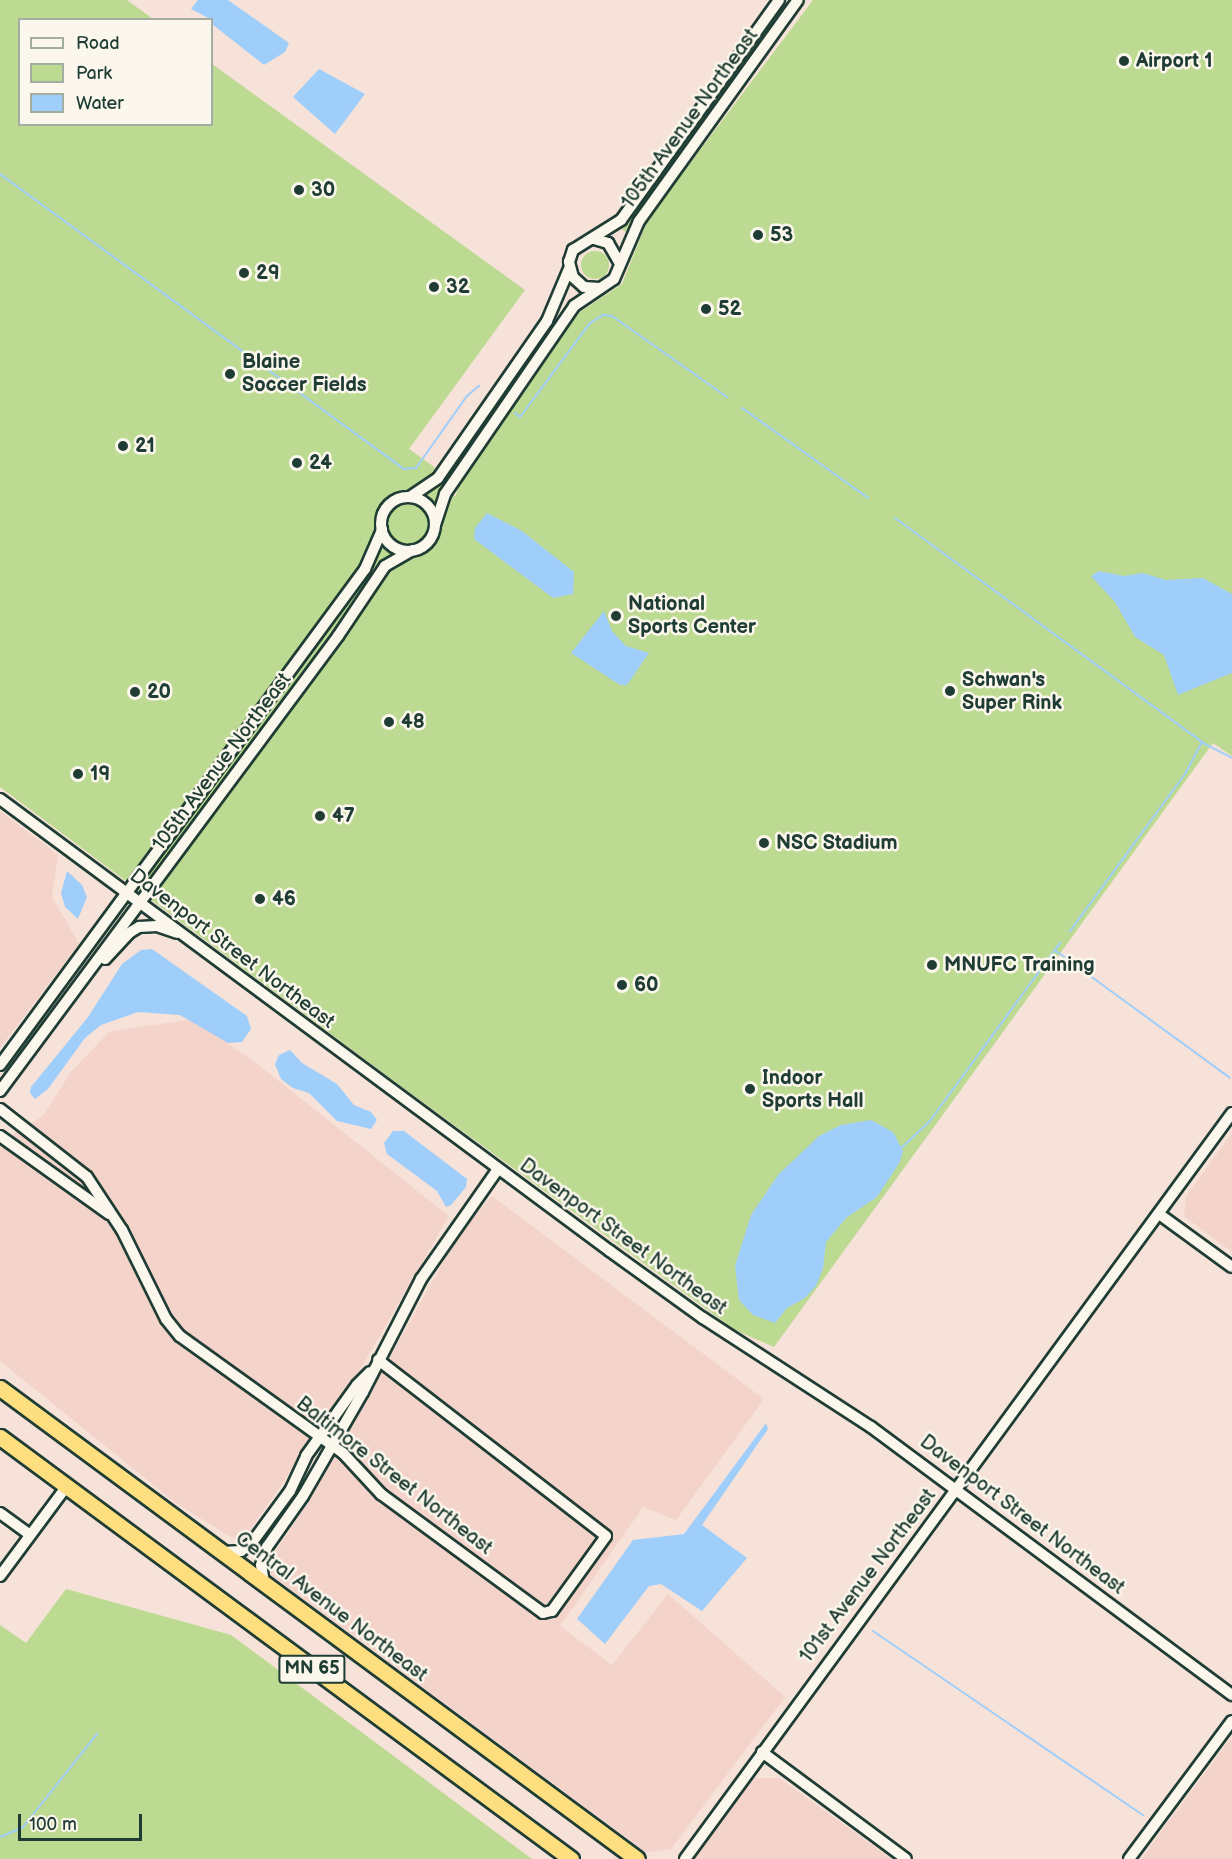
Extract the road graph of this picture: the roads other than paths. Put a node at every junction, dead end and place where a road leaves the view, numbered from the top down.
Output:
1 (779, 0) edge
2 (798, 0) edge
3 (594, 239) junction
4 (619, 262) junction
5 (569, 269) junction
6 (600, 288) junction
7 (410, 497) junction
8 (435, 525) junction
9 (382, 530) junction
10 (413, 550) junction
11 (0, 799) edge
12 (126, 892) junction
13 (141, 902) junction
14 (192, 940) junction
15 (66, 1001) junction
16 (0, 1065) edge
17 (0, 1091) edge
18 (0, 1109) edge
19 (1232, 1113) edge
20 (0, 1136) edge
21 (498, 1169) junction
22 (1159, 1214) junction
23 (114, 1217) junction
24 (1232, 1267) edge
25 (375, 1365) junction
26 (0, 1388) edge
27 (0, 1437) edge
28 (320, 1437) junction
29 (332, 1446) junction
30 (66, 1487) junction
31 (956, 1488) junction
32 (0, 1513) edge
33 (30, 1535) junction
34 (223, 1552) junction
35 (0, 1576) edge
36 (264, 1583) junction
37 (1232, 1695) edge
38 (1232, 1721) edge
39 (762, 1752) junction
40 (571, 1859) edge
41 (637, 1859) edge
42 (685, 1859) edge
43 (906, 1859) edge
44 (1129, 1859) edge

1 - 3 street, 105th Avenue Northeast
2 - 4 street, 105th Avenue Northeast
3 - 4 street
3 - 5 street, 105th Avenue Northeast
4 - 6 street, 105th Avenue Northeast
5 - 6 street
5 - 7 street, 105th Avenue Northeast
6 - 8 street, 105th Avenue Northeast
7 - 8 street
7 - 9 street, 105th Avenue Northeast
8 - 10 street, 105th Avenue Northeast
9 - 10 street
9 - 12 street, 105th Avenue Northeast
10 - 13 street, 105th Avenue Northeast
11 - 12 street, Davenport Street Northeast
12 - 13 street, Davenport Street Northeast
12 - 16 street, 105th Avenue Northeast
13 - 14 street, Davenport Street Northeast
13 - 15 street, 105th Avenue Northeast
14 - 15 street
14 - 21 street, Davenport Street Northeast
15 - 17 street, 105th Avenue Northeast
18 - 23 street, Baltimore Street Northeast
19 - 22 street, 101st Avenue Northeast
20 - 23 street, Baltimore Street Northeast
21 - 25 street
21 - 31 street, Davenport Street Northeast
22 - 24 street
22 - 31 street, 101st Avenue Northeast
23 - 28 street, Baltimore Street Northeast
25 - 28 street
25 - 29 street
25 - 29 street, Baltimore Street Northeast
26 - 34 highway, Central Avenue Northeast / MN 65
27 - 30 highway, MN 65
28 - 29 street, Baltimore Street Northeast
28 - 34 street
29 - 36 street
30 - 33 street
30 - 40 highway, MN 65
31 - 37 street, Davenport Street Northeast
31 - 39 street, 101st Avenue Northeast
32 - 33 street
33 - 35 street
34 - 36 highway, Central Avenue Northeast / MN 65
36 - 41 highway, Central Avenue Northeast / MN 65
38 - 44 street
39 - 42 street, 101st Avenue Northeast
39 - 43 street

